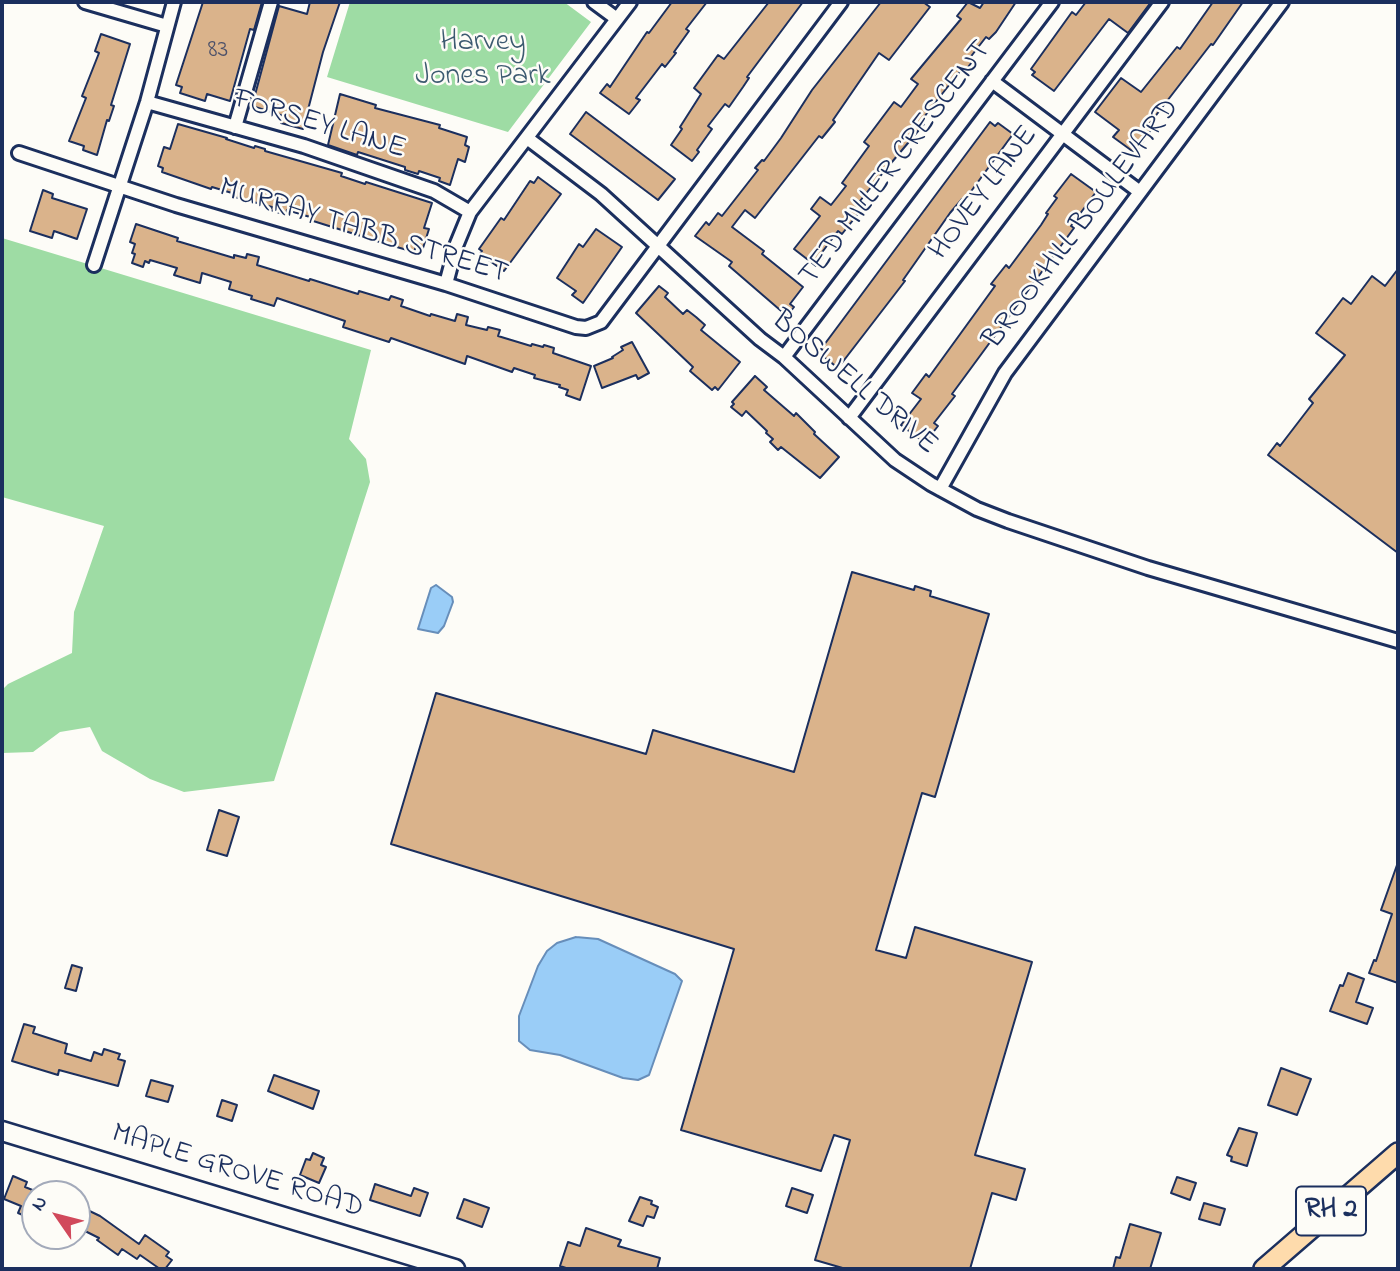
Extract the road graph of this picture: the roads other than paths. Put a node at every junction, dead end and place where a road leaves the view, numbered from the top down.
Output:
1 (85, 2) edge
2 (174, 2) edge
3 (271, 2) edge
4 (594, 2) edge
5 (630, 2) edge
6 (841, 2) edge
7 (1052, 2) edge
8 (1162, 2) edge
9 (1282, 2) edge
10 (617, 19) junction
11 (167, 26) junction
12 (992, 81) junction
13 (147, 102) junction
14 (235, 127) junction
15 (1063, 134) junction
16 (527, 138) junction
17 (19, 153) dead end
18 (118, 186) junction
19 (1140, 192) junction
20 (470, 212) junction
21 (658, 246) junction
22 (94, 265) dead end
23 (446, 284) junction
24 (785, 357) junction
25 (849, 418) junction
26 (940, 489) junction
27 (1398, 641) edge
28 (2, 1131) edge
29 (1398, 1153) edge
30 (455, 1269) edge
31 (1264, 1269) edge

1 - 11 street
2 - 11 street
3 - 14 street
4 - 10 street
5 - 10 street
6 - 21 street
7 - 12 street, TED MILLER CRESCENT
8 - 15 street, HOVEY LANE
9 - 19 street, BROOKHILL BOULEVARD
10 - 16 street
11 - 13 street
12 - 15 street
12 - 24 street, TED MILLER CRESCENT
13 - 14 street, FORSEY LANE
13 - 18 street
14 - 20 street, FORSEY LANE
15 - 19 street
15 - 25 street, HOVEY LANE
16 - 20 street
16 - 21 street, BOSWELL DRIVE
17 - 18 street, MURRAY TABB STREET
18 - 22 street
18 - 23 street, MURRAY TABB STREET
19 - 26 street, BROOKHILL BOULEVARD
20 - 23 street
21 - 23 street, MURRAY TABB STREET
21 - 24 street, BOSWELL DRIVE
24 - 25 street, BOSWELL DRIVE
25 - 26 street, BOSWELL DRIVE
26 - 27 street, BOSWELL DRIVE
28 - 30 street, MAPLE GROVE ROAD
29 - 31 main road, RH 2

